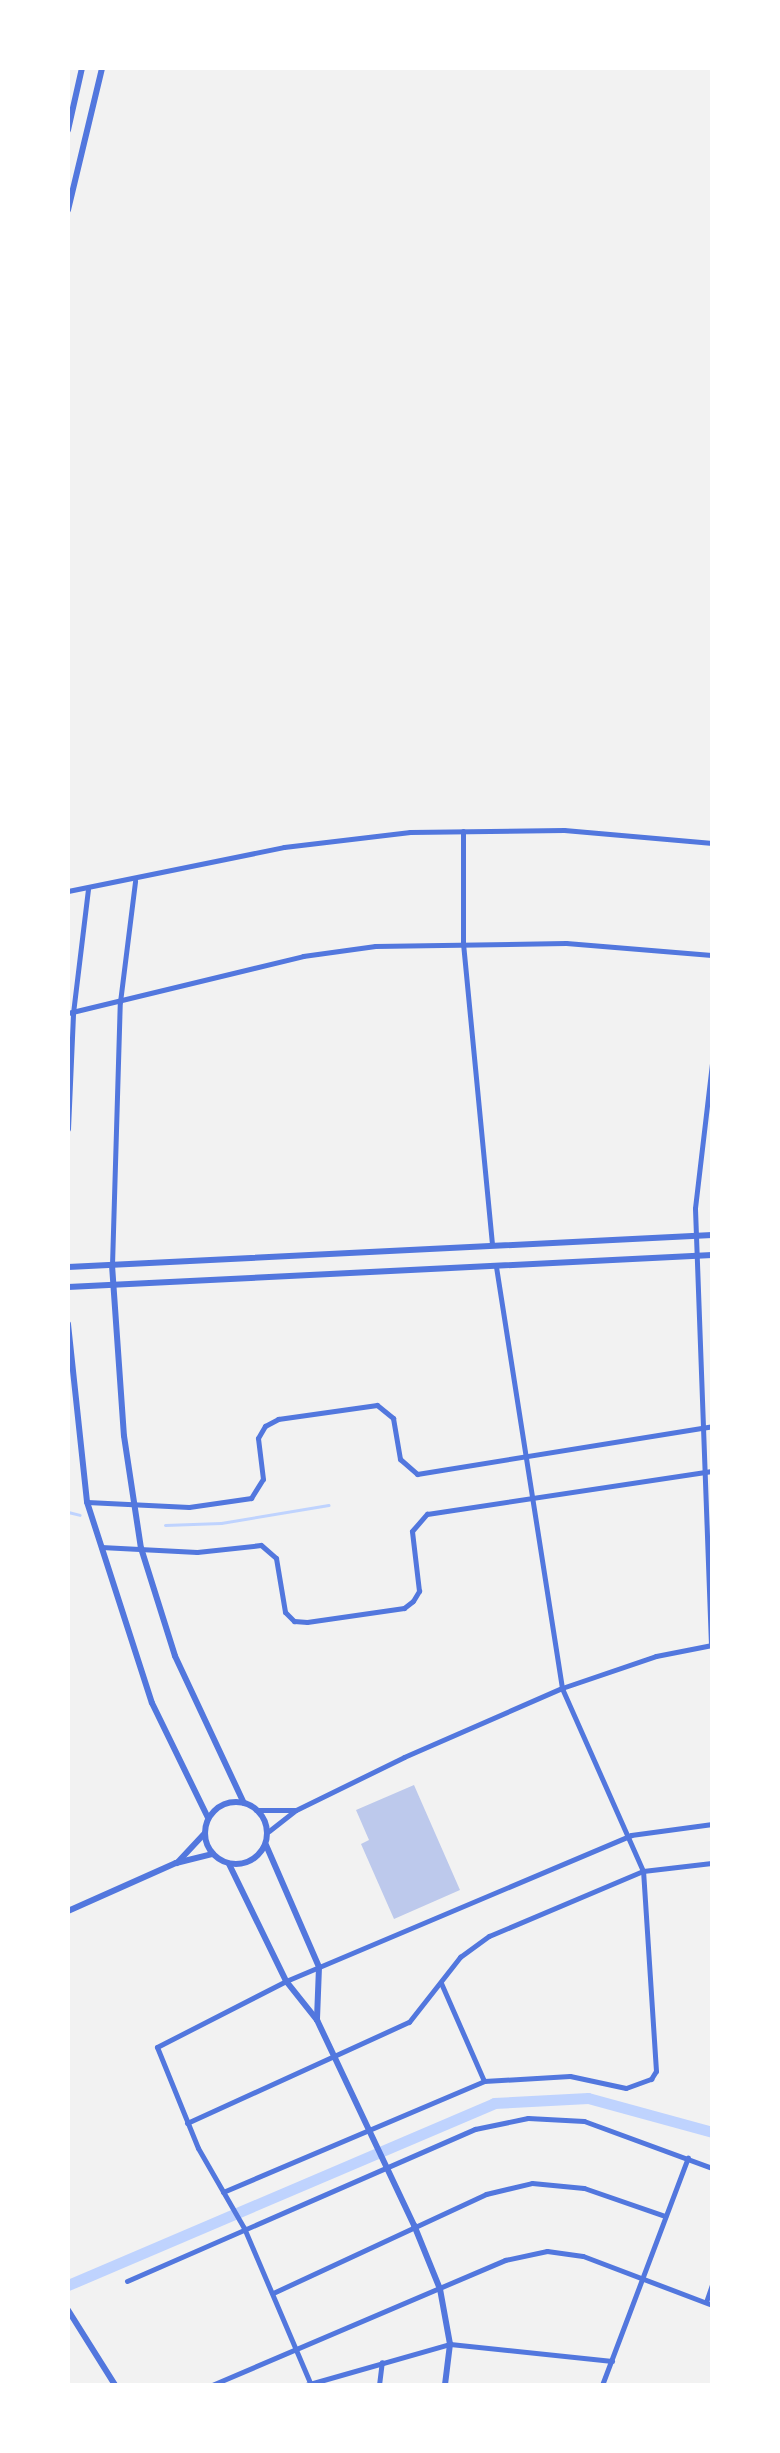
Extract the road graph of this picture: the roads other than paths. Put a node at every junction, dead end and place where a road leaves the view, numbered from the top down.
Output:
1 (82, 68) edge
2 (102, 68) edge
3 (68, 130) edge
4 (68, 210) edge
5 (463, 831) junction
6 (712, 843) edge
7 (135, 881) junction
8 (88, 889) junction
9 (68, 891) edge
10 (463, 943) junction
11 (712, 955) edge
12 (120, 1002) junction
13 (71, 1013) edge
14 (712, 1063) edge
15 (68, 1129) edge
16 (695, 1235) junction
17 (712, 1235) edge
18 (492, 1245) junction
19 (712, 1255) edge
20 (697, 1256) junction
21 (112, 1265) junction
22 (68, 1267) edge
23 (496, 1267) junction
24 (113, 1285) junction
25 (68, 1287) edge
26 (68, 1324) edge
27 (712, 1426) edge
28 (701, 1427) junction
29 (525, 1455) junction
30 (712, 1471) edge
31 (703, 1472) junction
32 (532, 1500) junction
33 (87, 1502) junction
34 (135, 1506) junction
35 (100, 1547) junction
36 (141, 1548) junction
37 (712, 1645) edge
38 (562, 1688) junction
39 (244, 1803) junction
40 (256, 1810) junction
41 (296, 1810) junction
42 (208, 1818) junction
43 (712, 1824) edge
44 (269, 1831) junction
45 (205, 1833) junction
46 (631, 1835) junction
47 (266, 1845) junction
48 (213, 1854) junction
49 (176, 1863) junction
50 (712, 1863) edge
51 (229, 1864) junction
52 (643, 1871) junction
53 (68, 1911) edge
54 (319, 1967) junction
55 (286, 1981) junction
56 (441, 1982) junction
57 (317, 2020) junction
58 (334, 2058) junction
59 (484, 2081) junction
60 (187, 2123) junction
61 (370, 2131) junction
62 (688, 2158) junction
63 (387, 2166) junction
64 (712, 2168) edge
65 (223, 2192) junction
66 (665, 2216) junction
67 (414, 2225) junction
68 (244, 2228) junction
69 (644, 2277) junction
70 (127, 2281) dead end
71 (712, 2285) edge
72 (440, 2289) junction
73 (273, 2293) junction
74 (709, 2304) edge
75 (68, 2310) edge
76 (450, 2344) junction
77 (298, 2348) junction
78 (612, 2361) junction
79 (382, 2362) junction
80 (309, 2384) edge
81 (115, 2385) edge
82 (212, 2385) edge
83 (379, 2385) edge
84 (445, 2385) edge
85 (602, 2385) edge

1 - 3 street
2 - 4 street
5 - 6 street
5 - 7 street
5 - 10 street
7 - 8 street
7 - 12 street
8 - 9 street
8 - 13 street
10 - 11 street
10 - 12 street
10 - 18 street
12 - 13 street
12 - 21 street
13 - 15 street
14 - 16 street
16 - 17 street
16 - 18 street
16 - 20 street
18 - 21 street
19 - 20 street
20 - 23 street
20 - 28 street
21 - 22 street
21 - 24 street
23 - 24 street
23 - 29 street
24 - 25 street
24 - 34 street
26 - 33 street
27 - 28 street
28 - 29 street
28 - 31 street
29 - 32 street
29 - 34 street
30 - 31 street
31 - 32 street
31 - 37 street
32 - 36 street
32 - 38 street
33 - 34 street
33 - 35 street
34 - 36 street
35 - 36 street
35 - 42 street
36 - 39 street
37 - 38 street
38 - 41 street
38 - 46 street
39 - 40 street
39 - 42 street
40 - 41 street
40 - 44 street
41 - 44 street
42 - 45 street
43 - 46 street
44 - 47 street
45 - 48 street
45 - 49 street
46 - 52 street
46 - 54 street
47 - 51 street
47 - 54 street
48 - 49 street
48 - 51 street
49 - 53 street
50 - 52 street
51 - 55 street
52 - 56 street
52 - 59 street
54 - 55 street
54 - 57 street
55 - 57 street
55 - 60 street
56 - 58 street
56 - 59 street
57 - 58 street
58 - 60 street
58 - 61 street
59 - 61 street
60 - 65 street
61 - 63 street
61 - 65 street
62 - 63 street
62 - 64 street
62 - 66 street
63 - 67 street
63 - 68 street
65 - 68 street
66 - 67 street
66 - 69 street
67 - 72 street
67 - 73 street
68 - 70 street
68 - 73 street
69 - 72 street
69 - 74 street
69 - 78 street
71 - 74 street
72 - 76 street
72 - 77 street
73 - 77 street
75 - 81 street
76 - 78 street
76 - 79 street
76 - 84 street
77 - 80 street
77 - 82 street
78 - 85 street
79 - 80 street
79 - 83 street

